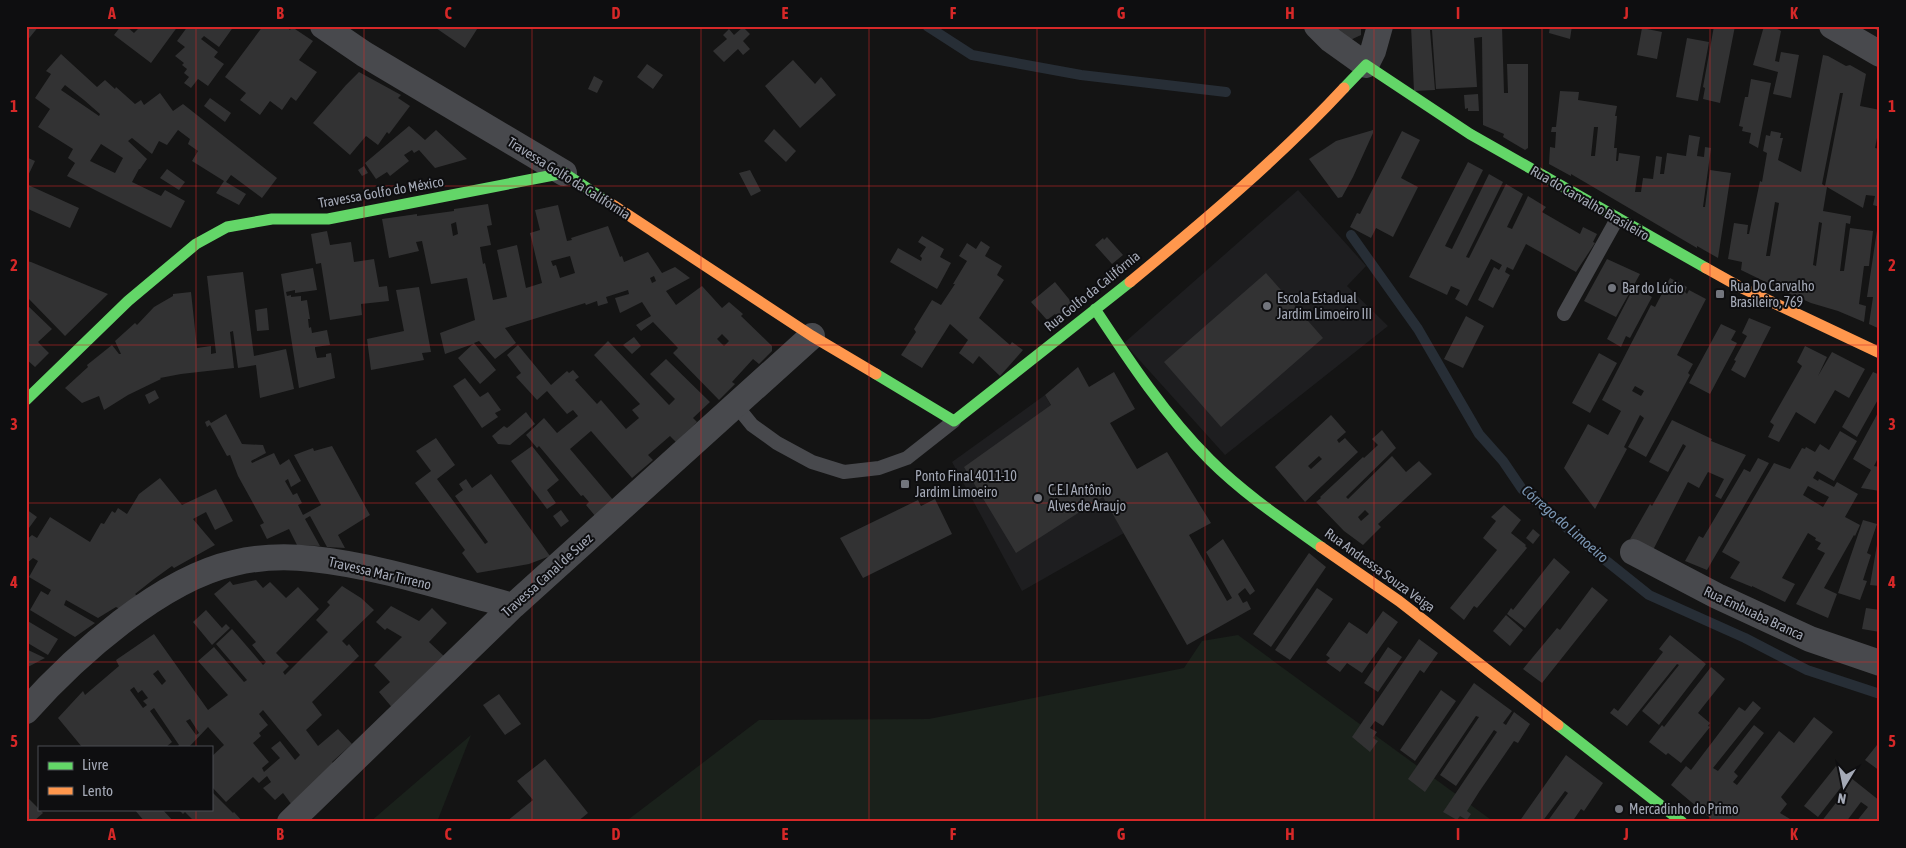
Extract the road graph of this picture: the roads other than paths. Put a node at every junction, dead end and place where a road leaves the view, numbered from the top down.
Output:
1 (323, 26) edge
2 (1316, 26) edge
3 (1380, 26) edge
4 (1832, 26) edge
5 (1880, 54) edge
6 (1366, 65) junction
7 (564, 173) junction
8 (1617, 219) junction
9 (1095, 309) junction
10 (1564, 314) dead end
11 (812, 336) junction
12 (1880, 353) edge
13 (26, 400) edge
14 (735, 404) junction
15 (954, 421) junction
16 (1633, 552) dead end
17 (513, 606) junction
18 (1880, 663) edge
19 (31, 699) edge
20 (290, 822) edge
21 (1682, 822) edge

1 - 7 street, Travessa Golfo da Califórnia
2 - 6 street, Rua do Carvalho Brasileiro
3 - 6 street
4 - 5 street
6 - 8 street, Rua do Carvalho Brasileiro
6 - 9 street, Rua Golfo da Califórnia
7 - 11 street, Travessa Golfo da Califórnia
7 - 13 street, Travessa Golfo do México
8 - 10 lane
8 - 12 street, Rua do Carvalho Brasileiro
9 - 15 street, Rua Golfo da Califórnia
9 - 21 street, Rua Andressa Souza Veiga
11 - 14 street, Travessa Canal de Suez
11 - 15 street
14 - 15 lane
14 - 17 street, Travessa Canal de Suez
16 - 18 street, Rua Embuaba Branca
17 - 19 street, Travessa Mar Tirreno
17 - 20 street, Travessa Canal de Suez

